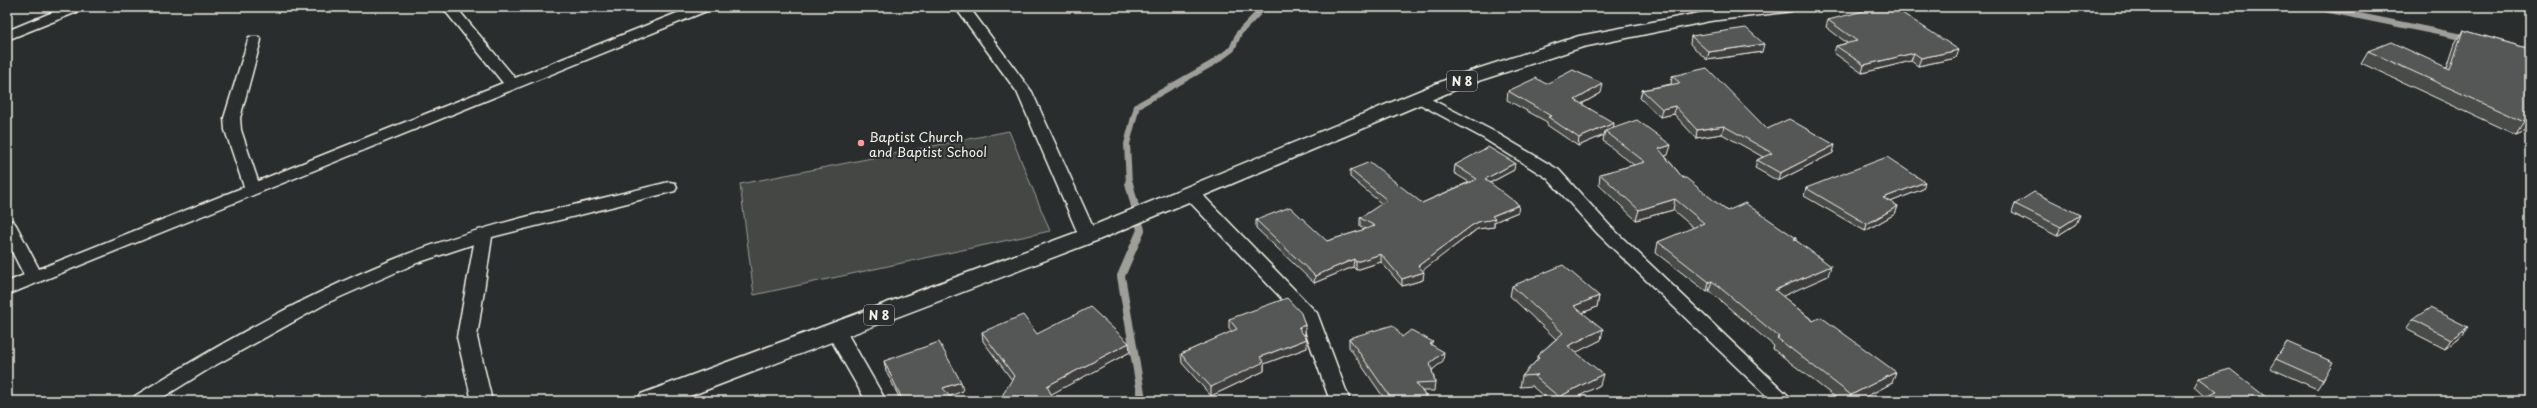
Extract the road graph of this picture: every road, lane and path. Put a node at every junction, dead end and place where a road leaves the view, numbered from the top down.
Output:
1 (77, 7) edge
2 (449, 7) edge
3 (704, 7) edge
4 (962, 7) edge
5 (1785, 7) edge
6 (7, 36) edge
7 (254, 40) dead end
8 (512, 84) junction
9 (1419, 98) junction
10 (669, 187) dead end
11 (253, 190) junction
12 (1191, 193) junction
13 (7, 225) edge
14 (1098, 232) junction
15 (484, 234) junction
16 (34, 278) junction
17 (7, 289) edge
18 (836, 331) junction
19 (142, 401) edge
20 (482, 401) edge
21 (650, 401) edge
22 (876, 401) edge
23 (1340, 401) edge
24 (1784, 401) edge

1 - 6 street
2 - 8 street
3 - 8 street
4 - 14 street
5 - 9 highway, N 8
7 - 11 street
8 - 11 street
9 - 12 highway, N 8
9 - 24 street
10 - 15 street
11 - 16 street
12 - 14 highway, N 8
12 - 23 street
13 - 16 street
14 - 18 highway, N 8
15 - 19 street
15 - 20 street
16 - 17 street
18 - 21 highway, N 8
18 - 22 street

